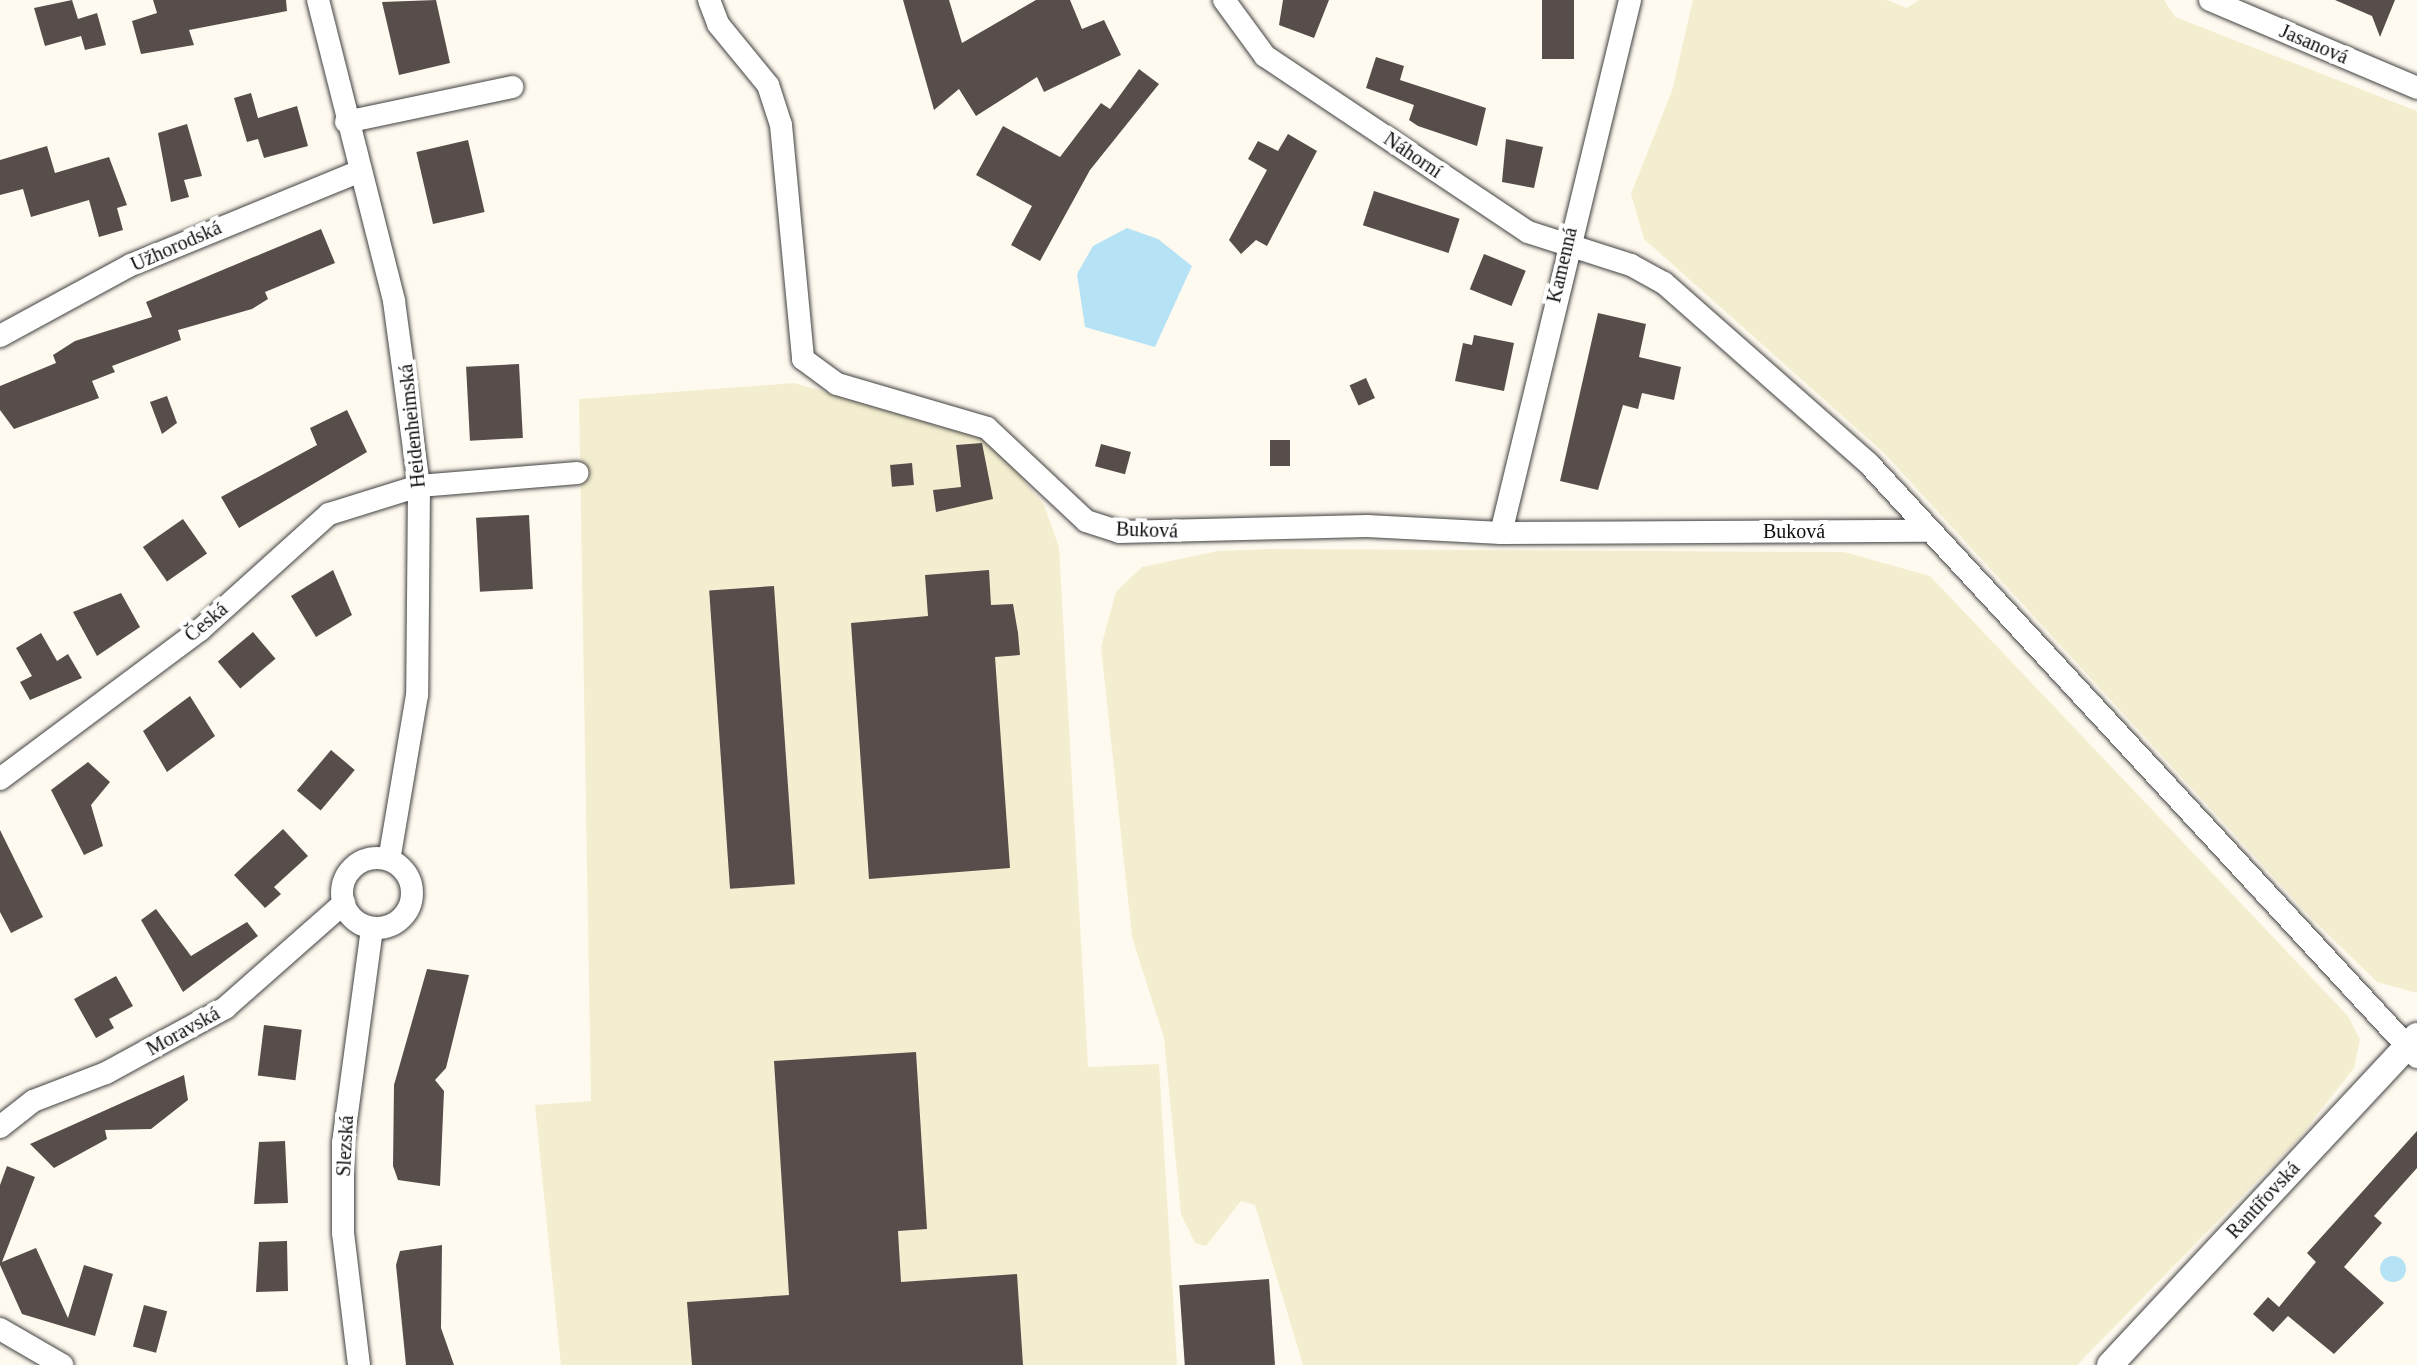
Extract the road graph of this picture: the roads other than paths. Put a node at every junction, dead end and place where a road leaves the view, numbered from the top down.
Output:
1 (318, 0) edge
2 (709, 0) edge
3 (1224, 0) edge
4 (1630, 0) edge
5 (2210, 0) edge
6 (512, 87) dead end
7 (2417, 88) edge
8 (346, 122) junction
9 (360, 171) junction
10 (1565, 247) junction
11 (0, 336) edge
12 (577, 473) dead end
13 (419, 486) junction
14 (1927, 531) junction
15 (1501, 533) junction
16 (0, 779) edge
17 (389, 860) junction
18 (344, 903) junction
19 (372, 928) junction
20 (2413, 1047) edge
21 (0, 1127) edge
22 (0, 1329) edge
23 (62, 1365) edge
24 (359, 1365) edge
25 (2110, 1365) edge

1 - 8 street, Heidenheimská
2 - 15 street, Buková
3 - 10 street, Náhorní
4 - 10 street, Kamenná
5 - 7 street, Jasanová
6 - 8 street
8 - 9 street, Heidenheimská
9 - 11 street, Užhorodská
9 - 13 street, Heidenheimská
10 - 14 street, Náhorní
10 - 15 street, Kamenná
12 - 13 street, Česká
13 - 16 street, Česká
13 - 17 street, Heidenheimská
14 - 15 street, Buková
14 - 20 street, Náhorní
17 - 18 street
17 - 19 street
18 - 19 street
18 - 21 street, Moravská
19 - 24 street, Slezská
20 - 25 street, Rantířovská
22 - 23 street

